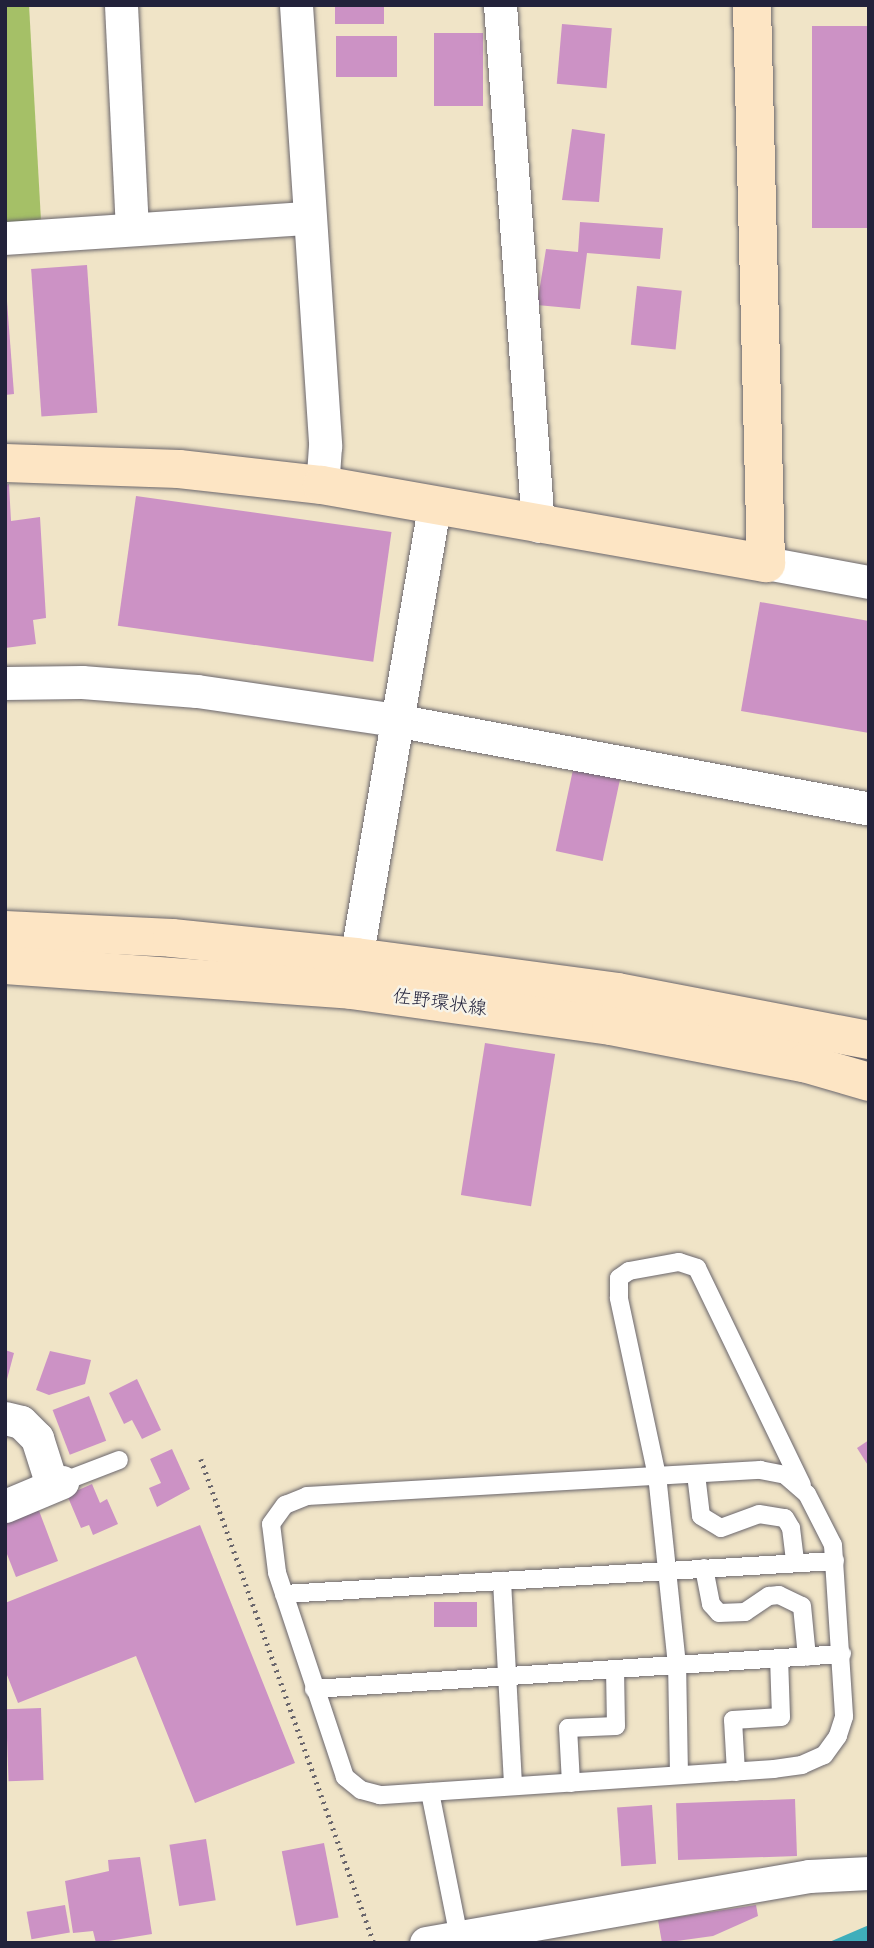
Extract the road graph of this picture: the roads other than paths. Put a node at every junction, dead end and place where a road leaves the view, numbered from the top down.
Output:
1 (121, 5) edge
2 (296, 5) edge
3 (500, 5) edge
4 (752, 5) edge
5 (307, 218) junction
6 (132, 229) junction
7 (5, 238) edge
8 (5, 463) edge
9 (322, 485) junction
10 (433, 505) junction
11 (538, 526) junction
12 (766, 563) junction
13 (869, 582) edge
14 (5, 683) edge
15 (395, 720) junction
16 (869, 809) edge
17 (5, 930) edge
18 (5, 965) edge
19 (354, 973) junction
20 (869, 1041) edge
21 (869, 1082) edge
22 (5, 1418) edge
23 (119, 1460) dead end
24 (696, 1474) junction
25 (657, 1476) junction
26 (57, 1483) junction
27 (807, 1494) junction
28 (5, 1506) edge
29 (835, 1561) junction
30 (795, 1563) junction
31 (704, 1568) junction
32 (667, 1571) junction
33 (502, 1581) junction
34 (284, 1594) junction
35 (842, 1654) junction
36 (807, 1657) junction
37 (779, 1658) junction
38 (677, 1665) junction
39 (615, 1670) junction
40 (507, 1676) junction
41 (314, 1689) junction
42 (736, 1772) junction
43 (679, 1775) junction
44 (570, 1783) junction
45 (513, 1786) junction
46 (429, 1792) junction
47 (869, 1873) edge
48 (459, 1937) junction
49 (426, 1943) edge

1 - 6 street
2 - 5 street
3 - 11 street
4 - 12 main road
5 - 6 street
5 - 9 street
6 - 7 street
8 - 9 main road
9 - 10 main road
10 - 11 main road
10 - 15 street
11 - 12 main road
12 - 13 street
14 - 15 street
15 - 16 street
15 - 19 street
17 - 19 main road, 佐野環状線
18 - 19 main road, 佐野環状線
19 - 20 main road, 佐野環状線
19 - 21 main road, 佐野環状線
22 - 26 street
23 - 26 lane
24 - 25 lane
24 - 27 lane
24 - 30 lane
25 - 27 lane
25 - 32 lane
25 - 34 lane
26 - 28 street
27 - 29 lane
29 - 30 lane
29 - 35 lane
30 - 31 lane
31 - 32 lane
31 - 36 lane
32 - 33 lane
32 - 38 lane
33 - 34 lane
33 - 40 lane
34 - 41 lane
35 - 36 lane
35 - 42 lane
36 - 37 lane
37 - 38 lane
37 - 42 lane
38 - 39 lane
38 - 43 lane
39 - 40 lane
39 - 44 lane
40 - 41 lane
40 - 45 lane
41 - 46 lane
42 - 43 lane
43 - 44 lane
44 - 45 lane
45 - 46 lane
46 - 48 lane
47 - 48 street
48 - 49 street

